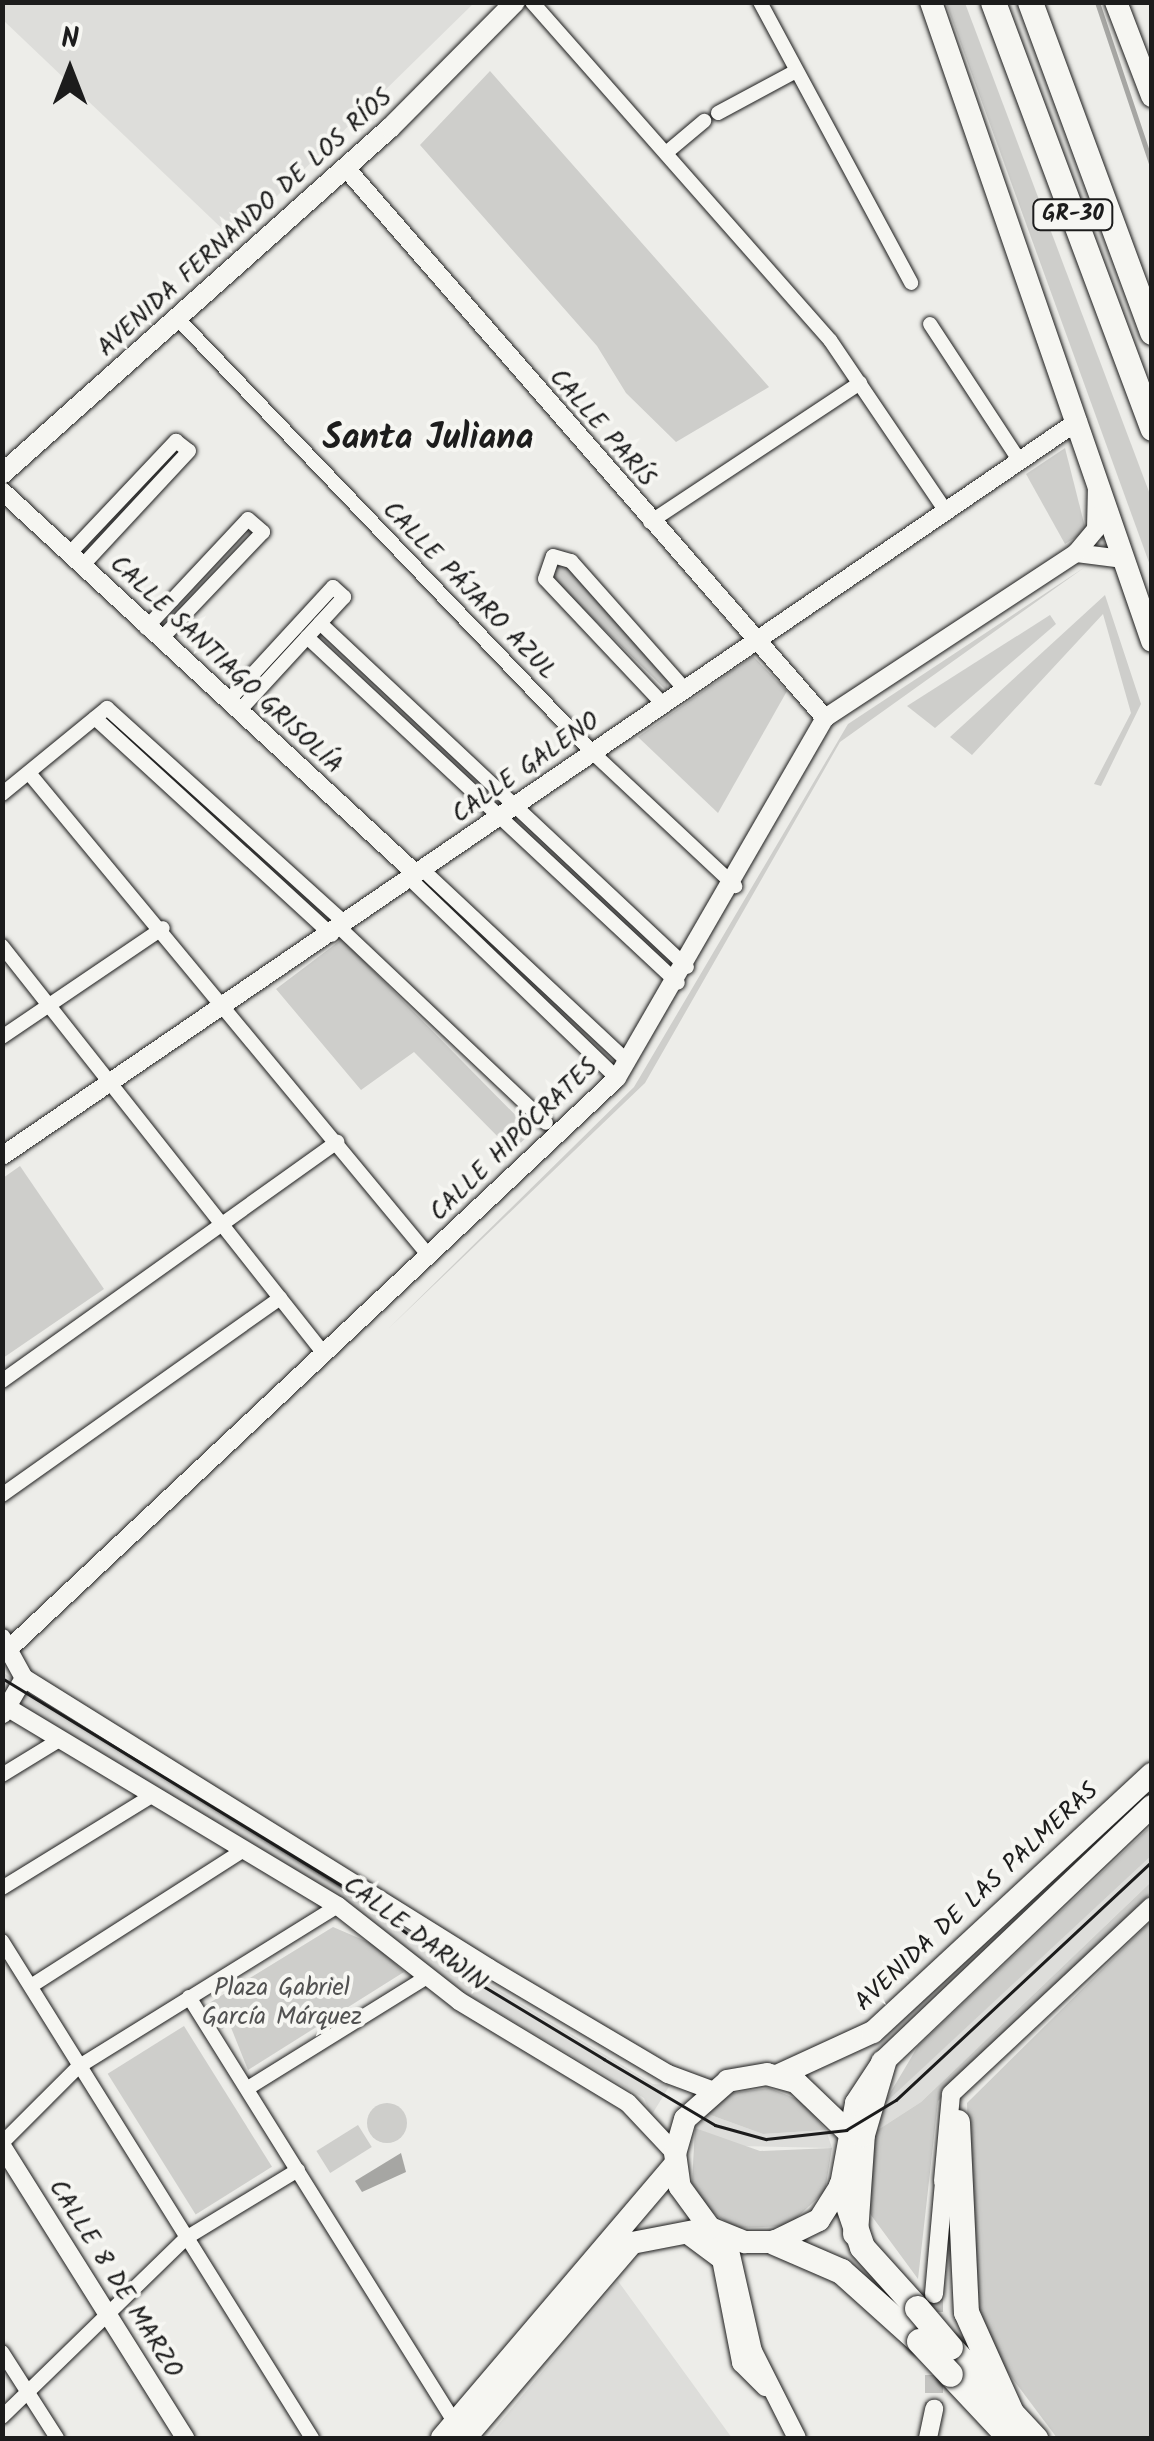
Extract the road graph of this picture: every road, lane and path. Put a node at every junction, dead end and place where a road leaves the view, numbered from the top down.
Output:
1 (515, 2) edge
2 (532, 2) edge
3 (760, 2) edge
4 (931, 2) edge
5 (994, 2) edge
6 (1030, 2) edge
7 (1116, 2) edge
8 (796, 71) junction
9 (1152, 96) edge
10 (666, 152) junction
11 (346, 167) junction
12 (910, 283) dead end
13 (178, 319) junction
14 (930, 324) dead end
15 (1152, 332) edge
16 (860, 382) junction
17 (1078, 421) junction
18 (1152, 428) edge
19 (1019, 460) junction
20 (2, 474) edge
21 (1098, 480) junction
22 (2, 491) edge
23 (945, 510) junction
24 (650, 522) junction
25 (1076, 553) junction
26 (1123, 558) junction
27 (76, 560) junction
28 (320, 622) junction
29 (153, 634) junction
30 (308, 636) junction
31 (752, 637) junction
32 (1152, 641) edge
33 (683, 687) junction
34 (661, 702) junction
35 (234, 706) junction
36 (825, 718) junction
37 (593, 754) junction
38 (28, 773) junction
39 (2, 794) edge
40 (510, 809) junction
41 (416, 874) junction
42 (734, 886) junction
43 (163, 928) junction
44 (339, 929) junction
45 (2, 946) edge
46 (683, 976) junction
47 (50, 1005) junction
48 (227, 1007) junction
49 (2, 1037) edge
50 (623, 1070) junction
51 (110, 1082) junction
52 (546, 1123) dead end
53 (337, 1142) junction
54 (2, 1156) edge
55 (221, 1223) junction
56 (429, 1256) junction
57 (280, 1298) junction
58 (324, 1354) junction
59 (2, 1381) edge
60 (2, 1495) edge
61 (7, 1642) edge
62 (24, 1678) junction
63 (6, 1712) edge
64 (61, 1739) junction
65 (1152, 1774) edge
66 (2, 1775) edge
67 (153, 1795) junction
68 (1152, 1806) edge
69 (244, 1850) junction
70 (2, 1888) edge
71 (338, 1906) junction
72 (1152, 1906) edge
73 (2, 1941) edge
74 (427, 1977) junction
75 (31, 1986) junction
76 (190, 1997) junction
77 (883, 2062) junction
78 (78, 2067) junction
79 (971, 2075) junction
80 (779, 2076) junction
81 (248, 2088) junction
82 (710, 2090) junction
83 (957, 2122) junction
84 (846, 2130) junction
85 (2, 2145) edge
86 (676, 2158) junction
87 (298, 2170) junction
88 (943, 2181) junction
89 (841, 2185) junction
90 (676, 2228) junction
91 (718, 2232) junction
92 (855, 2233) junction
93 (186, 2238) junction
94 (769, 2243) junction
95 (742, 2281) junction
96 (926, 2301) junction
97 (108, 2315) junction
98 (2, 2352) edge
99 (766, 2385) junction
100 (28, 2392) junction
101 (2, 2416) edge
102 (1011, 2426) edge
103 (454, 2433) edge
104 (182, 2437) edge
105 (57, 2438) edge
106 (312, 2438) edge
107 (797, 2438) edge
108 (1035, 2438) edge

1 - 11 main road, AVENIDA FERNANDO DE LOS RÍOS
2 - 10 street
3 - 8 street
4 - 17 main road
5 - 18 highway, GR-30
6 - 15 highway, GR-30
7 - 9 main road
8 - 10 street
8 - 12 street
10 - 16 street
11 - 13 main road, AVENIDA FERNANDO DE LOS RÍOS
11 - 24 street, CALLE PARÍS
13 - 20 main road, AVENIDA FERNANDO DE LOS RÍOS
13 - 37 street, CALLE PÁJARO AZUL
14 - 19 street
16 - 23 street
16 - 24 street
17 - 19 street, CALLE GALENO
17 - 21 main road
19 - 23 street, CALLE GALENO
21 - 25 street
21 - 26 main road
22 - 27 street, CALLE SANTIAGO GRISOLÍA
23 - 31 street, CALLE GALENO
24 - 31 street, CALLE PARÍS
25 - 26 street
25 - 36 street, CALLE HIPÓCRATES
26 - 32 main road
27 - 27 street
27 - 29 street, CALLE SANTIAGO GRISOLÍA
28 - 30 street
28 - 35 street
28 - 40 street
29 - 29 street
29 - 35 street, CALLE SANTIAGO GRISOLÍA
30 - 35 street
30 - 40 street
31 - 33 street, CALLE GALENO
31 - 36 street, CALLE PARÍS
33 - 34 street, CALLE GALENO
33 - 34 street
34 - 37 street, CALLE GALENO
35 - 41 street, CALLE SANTIAGO GRISOLÍA
36 - 42 street, CALLE HIPÓCRATES
37 - 40 street, CALLE GALENO
37 - 42 street, CALLE PÁJARO AZUL
38 - 39 street
38 - 43 street
38 - 44 street
40 - 41 street, CALLE GALENO
40 - 46 street
41 - 44 street, CALLE GALENO
41 - 50 street
42 - 46 street, CALLE HIPÓCRATES
43 - 47 street
43 - 48 street
44 - 48 street, CALLE GALENO
44 - 52 street
45 - 47 street
46 - 50 street, CALLE HIPÓCRATES
47 - 49 street
47 - 51 street
48 - 51 street, CALLE GALENO
48 - 53 street
50 - 56 street, CALLE HIPÓCRATES
51 - 54 street, CALLE GALENO
51 - 55 street
53 - 55 street
53 - 56 street
55 - 57 street
55 - 59 street
56 - 58 street, CALLE HIPÓCRATES
57 - 58 street
57 - 60 street
58 - 61 street, CALLE HIPÓCRATES
61 - 62 street
62 - 63 street
62 - 82 street, CALLE DARWIN
63 - 64 street, CALLE DARWIN
64 - 66 street
64 - 67 street, CALLE DARWIN
65 - 80 main road, AVENIDA DE LAS PALMERAS
67 - 69 street, CALLE DARWIN
67 - 70 street
68 - 77 main road
69 - 71 street, CALLE DARWIN
69 - 75 street
71 - 74 street, CALLE DARWIN
71 - 76 street
72 - 79 street
73 - 75 street
74 - 81 street
74 - 86 street, CALLE DARWIN
75 - 78 street
76 - 78 street
76 - 81 street
77 - 84 main road
77 - 92 highway
78 - 85 street
78 - 93 street
79 - 83 street
79 - 88 street
80 - 82 main road
80 - 84 main road
81 - 87 street
82 - 86 main road
83 - 88 street
83 - 102 highway
84 - 89 main road
85 - 97 street, CALLE 8 DE MARZO
86 - 91 main road
86 - 103 main road
87 - 93 street
87 - 103 street
88 - 96 street
89 - 92 highway
89 - 94 main road
90 - 91 main road
90 - 99 main road
90 - 103 main road
91 - 94 main road
91 - 95 street
92 - 96 highway
93 - 97 street
93 - 106 street
94 - 95 street
94 - 102 highway, bridge
95 - 99 street
96 - 102 highway, bridge
97 - 100 street
97 - 104 street, CALLE 8 DE MARZO
98 - 100 street
99 - 107 street
100 - 101 street
100 - 105 street
102 - 108 highway

